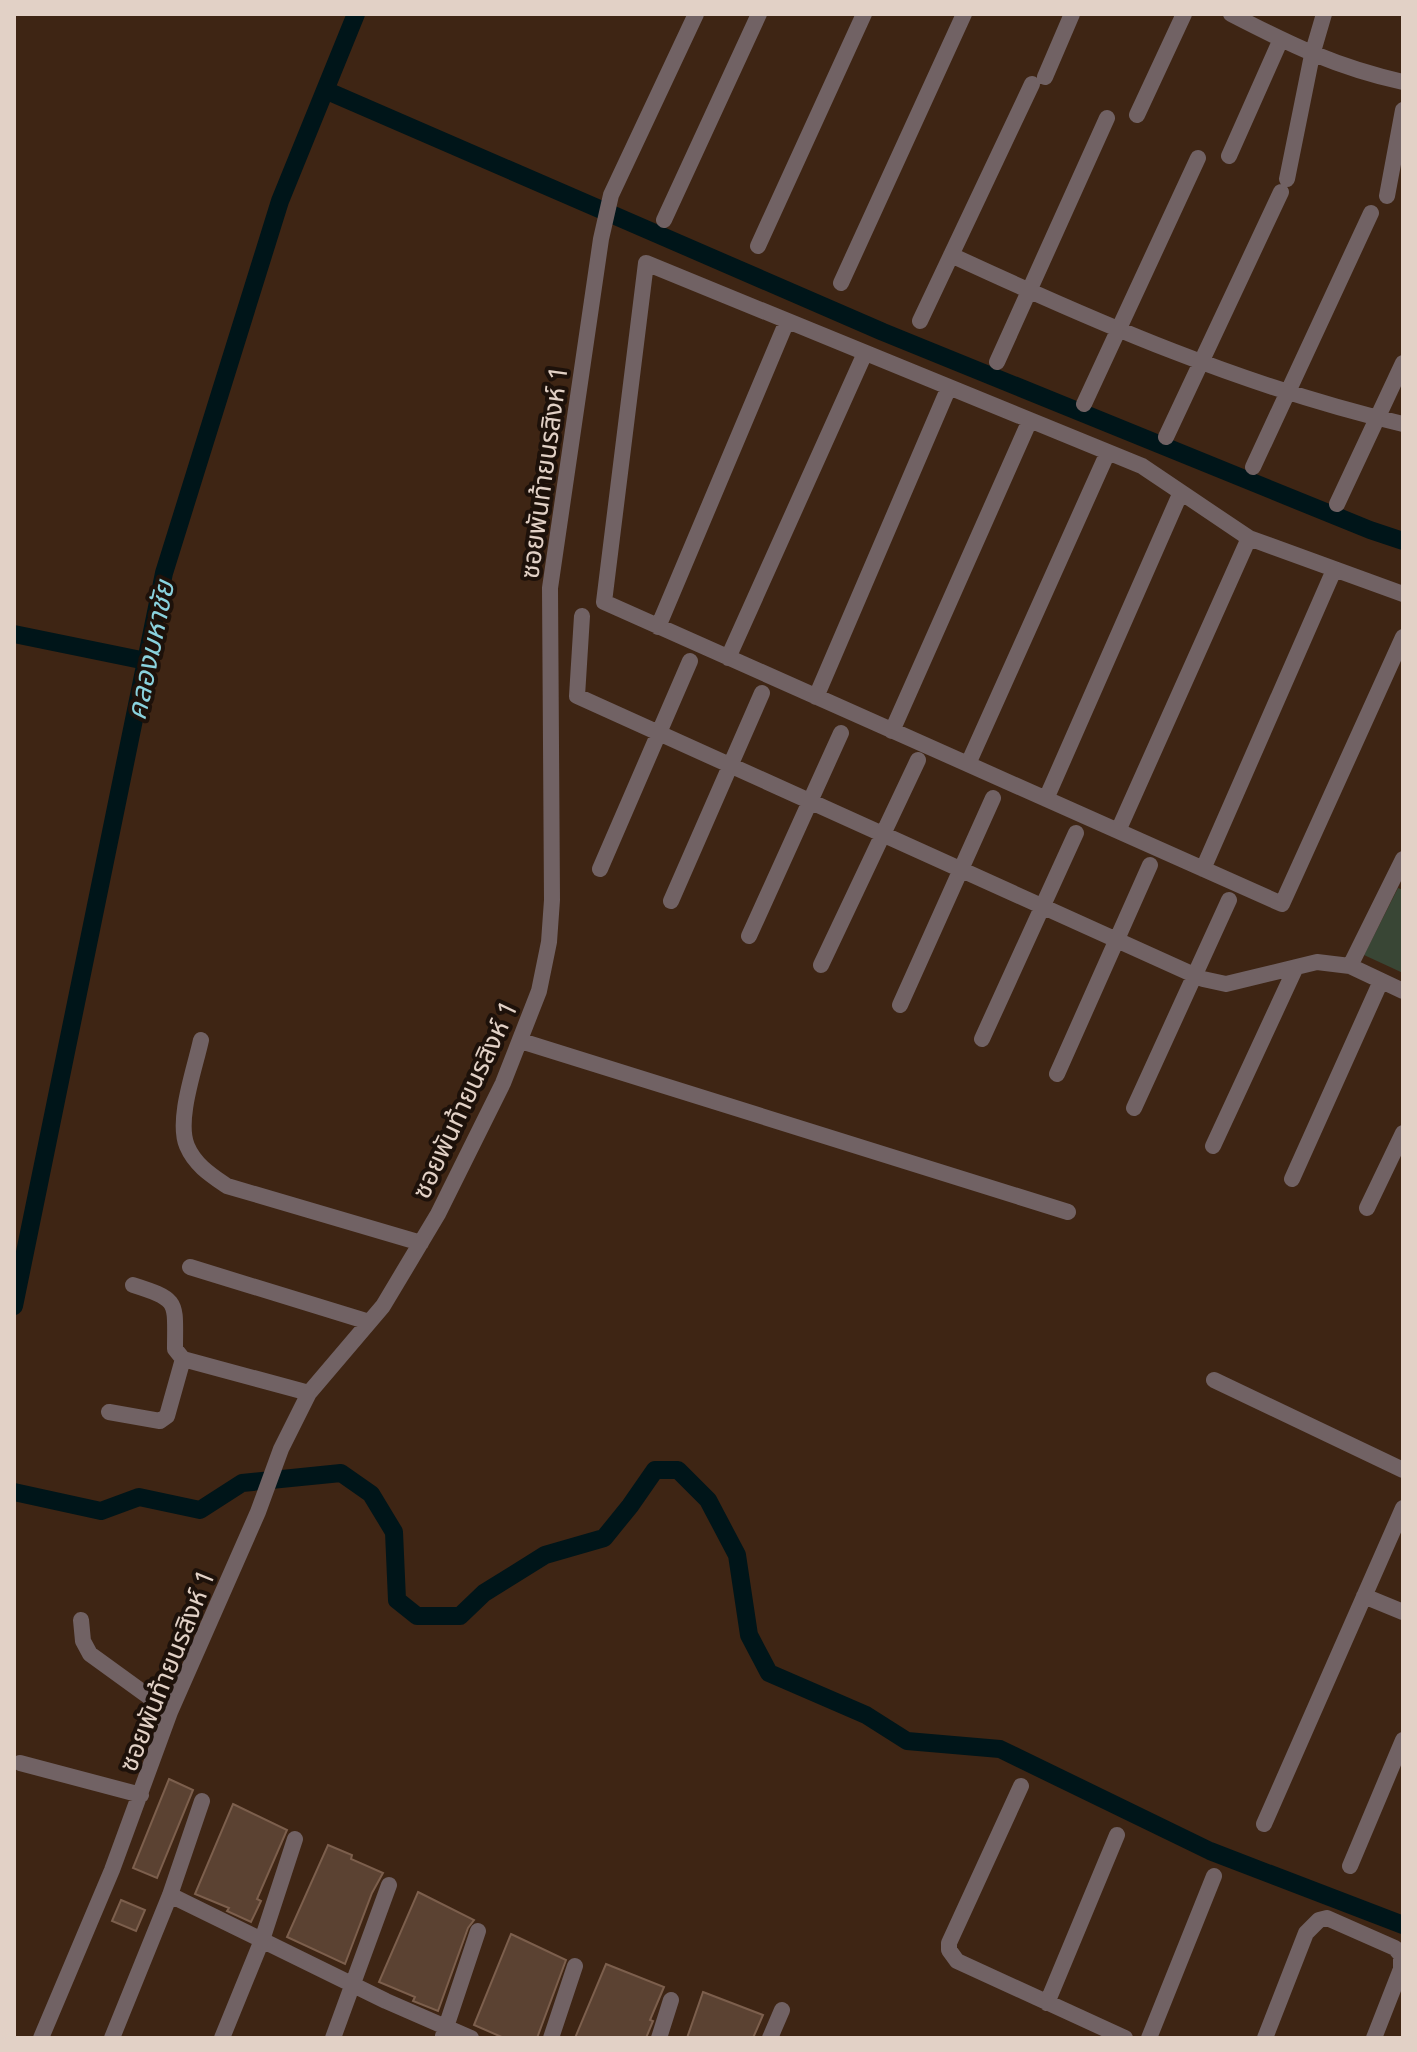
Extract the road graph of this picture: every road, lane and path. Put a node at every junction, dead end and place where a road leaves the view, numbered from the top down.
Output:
1 (696, 14) edge
2 (759, 14) edge
3 (864, 14) edge
4 (964, 14) edge
5 (1072, 14) edge
6 (1184, 14) edge
7 (1231, 14) edge
8 (1324, 14) edge
9 (1281, 39) junction
10 (1312, 55) junction
11 (1403, 82) edge
12 (1403, 110) edge
13 (1137, 115) dead end
14 (1107, 118) dead end
15 (1229, 156) dead end
16 (1198, 158) dead end
17 (1387, 196) dead end
18 (1371, 213) dead end
19 (664, 220) dead end
20 (758, 246) dead end
21 (951, 255) junction
22 (841, 283) dead end
23 (1029, 291) junction
24 (787, 321) junction
25 (920, 321) dead end
26 (1119, 330) junction
27 (865, 353) junction
28 (997, 362) dead end
29 (1403, 363) edge
30 (1201, 364) junction
31 (949, 387) junction
32 (1288, 394) junction
33 (1084, 404) dead end
34 (1379, 418) junction
35 (1030, 420) junction
36 (1403, 424) edge
37 (1166, 437) dead end
38 (1108, 452) junction
39 (1253, 467) dead end
40 (1181, 492) junction
41 (1337, 504) dead end
42 (1249, 538) junction
43 (1334, 570) junction
44 (1403, 594) edge
45 (582, 616) dead end
46 (658, 627) junction
47 (1403, 637) edge
48 (728, 658) junction
49 (690, 661) dead end
50 (762, 693) dead end
51 (816, 697) junction
52 (892, 731) junction
53 (659, 733) junction
54 (841, 733) dead end
55 (918, 760) dead end
56 (968, 764) junction
57 (731, 765) junction
58 (993, 798) dead end
59 (1046, 799) junction
60 (810, 801) junction
61 (1118, 831) junction
62 (1076, 833) dead end
63 (883, 834) junction
64 (1403, 859) edge
65 (1150, 865) dead end
66 (600, 869) dead end
67 (961, 869) junction
68 (1203, 869) junction
69 (1399, 877) edge
70 (1229, 900) dead end
71 (671, 901) dead end
72 (1043, 907) junction
73 (749, 936) dead end
74 (1117, 940) junction
75 (821, 965) dead end
76 (1350, 966) junction
77 (1296, 967) junction
78 (1195, 975) junction
79 (1381, 981) junction
80 (1403, 991) edge
81 (900, 1005) dead end
82 (982, 1039) dead end
83 (201, 1040) dead end
84 (521, 1041) junction
85 (1057, 1074) dead end
86 (1134, 1108) dead end
87 (1403, 1133) edge
88 (1213, 1146) dead end
89 (1292, 1179) dead end
90 (1367, 1208) dead end
91 (1068, 1212) dead end
92 (421, 1243) junction
93 (190, 1267) dead end
94 (133, 1285) dead end
95 (369, 1322) junction
96 (183, 1359) junction
97 (1214, 1380) dead end
98 (309, 1393) junction
99 (109, 1412) dead end
100 (1403, 1470) edge
101 (1403, 1508) edge
102 (1364, 1596) junction
103 (1403, 1612) edge
104 (81, 1620) dead end
105 (170, 1712) junction
106 (1403, 1740) edge
107 (20, 1763) dead end
108 (1021, 1786) dead end
109 (141, 1795) junction
110 (202, 1801) dead end
111 (1264, 1824) dead end
112 (1117, 1835) dead end
113 (295, 1839) dead end
114 (1350, 1866) dead end
115 (1214, 1876) dead end
116 (389, 1885) dead end
117 (170, 1895) junction
118 (478, 1931) dead end
119 (262, 1940) junction
120 (575, 1966) dead end
121 (354, 1986) junction
122 (671, 2000) dead end
123 (1047, 2003) junction
124 (782, 2010) dead end
125 (444, 2033) edge
126 (41, 2038) edge
127 (112, 2038) edge
128 (222, 2038) edge
129 (333, 2038) edge
130 (471, 2038) edge
131 (551, 2038) edge
132 (659, 2038) edge
133 (770, 2038) edge
134 (1125, 2038) edge
135 (1149, 2038) edge
136 (1265, 2038) edge
137 (1374, 2038) edge

1 - 84 street, ซอยพันท้ายนรสิงห์ 1
2 - 19 street
3 - 20 street
4 - 22 street
5 - 21 street
6 - 13 street
7 - 9 street
8 - 10 street
9 - 10 street
9 - 15 street
10 - 11 street
10 - 30 street
12 - 17 street
14 - 23 street
16 - 26 street
18 - 32 street
21 - 23 street
21 - 25 street
23 - 26 street
23 - 28 street
24 - 27 street
24 - 46 street
24 - 46 street
26 - 30 street
26 - 33 street
27 - 31 street
27 - 48 street
29 - 34 street
30 - 32 street
30 - 37 street
31 - 35 street
31 - 51 street
32 - 34 street
32 - 39 street
34 - 36 street
34 - 41 street
35 - 38 street
35 - 52 street
38 - 40 street
38 - 56 street
40 - 42 street
40 - 59 street
42 - 43 street
42 - 61 street
43 - 44 street
43 - 68 street
45 - 53 street
46 - 48 street
47 - 68 street
48 - 51 street
49 - 53 street
50 - 57 street
51 - 52 street
52 - 56 street
53 - 57 street
53 - 66 street
54 - 60 street
55 - 63 street
56 - 59 street
57 - 60 street
57 - 71 street
58 - 67 street
59 - 61 street
60 - 63 street
60 - 73 street
61 - 68 street
62 - 72 street
63 - 67 street
63 - 75 street
64 - 69 street
65 - 74 street
67 - 72 street
67 - 81 street
69 - 76 street
70 - 78 street
72 - 74 street
72 - 82 street
74 - 78 street
74 - 85 street
76 - 77 street
76 - 79 street
77 - 78 street
77 - 88 street
78 - 86 street
79 - 80 street
79 - 89 street
83 - 92 street
84 - 91 street
84 - 92 street, ซอยพันท้ายนรสิงห์ 1
87 - 90 street
92 - 95 street, ซอยพันท้ายนรสิงห์ 1
93 - 95 street
94 - 96 street
95 - 98 street, ซอยพันท้ายนรสิงห์ 1
96 - 98 street
96 - 99 street
97 - 100 street
98 - 105 street, ซอยพันท้ายนรสิงห์ 1
101 - 102 street
102 - 103 street
102 - 111 street
104 - 105 street
105 - 109 street, ซอยพันท้ายนรสิงห์ 1
106 - 114 street
107 - 109 street
108 - 123 street
109 - 126 street, ซอยพันท้ายนรสิงห์ 1
110 - 117 street
112 - 123 street
113 - 119 street
115 - 135 street
116 - 121 street
117 - 119 street
117 - 127 street
118 - 125 street
119 - 121 street
119 - 128 street
120 - 131 street
121 - 125 street
121 - 129 street
122 - 132 street
123 - 134 street
124 - 133 street
125 - 130 street
136 - 137 street

